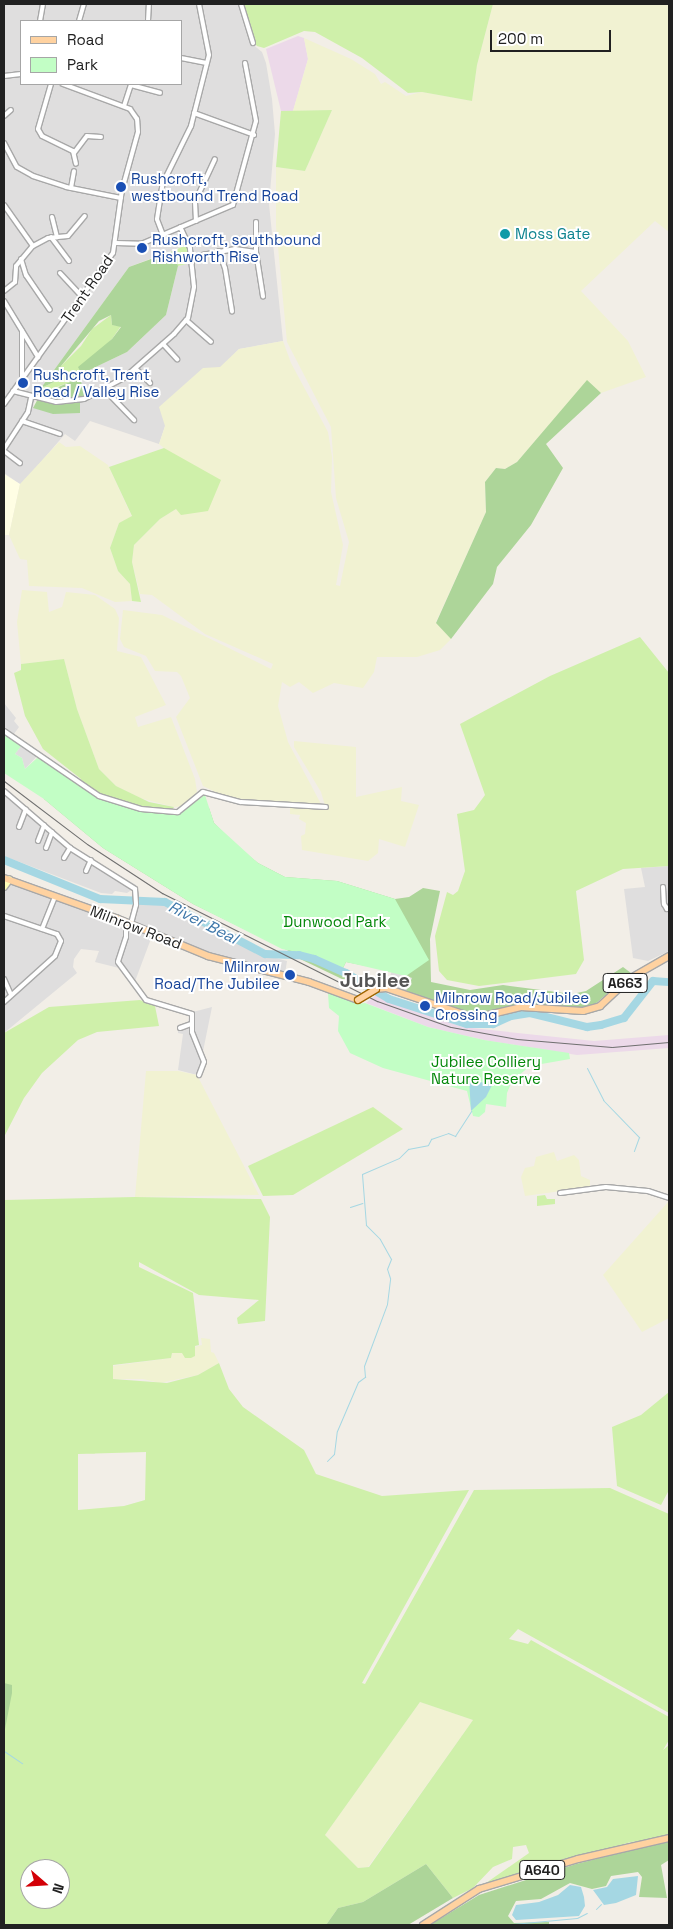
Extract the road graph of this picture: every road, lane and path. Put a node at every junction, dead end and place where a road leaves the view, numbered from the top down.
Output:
1 (43, 4) edge
2 (84, 4) edge
3 (149, 4) edge
4 (199, 4) edge
5 (241, 4) edge
6 (40, 20) edge
7 (79, 20) edge
8 (148, 20) edge
9 (253, 43) dead end
10 (182, 58) edge
11 (207, 63) junction
12 (245, 63) dead end
13 (20, 74) edge
14 (4, 76) edge
15 (51, 85) edge
16 (66, 85) edge
17 (131, 85) edge
18 (134, 85) edge
19 (160, 93) dead end
20 (124, 106) junction
21 (11, 110) dead end
22 (194, 114) junction
23 (4, 116) edge
24 (254, 135) junction
25 (101, 137) dead end
26 (4, 143) edge
27 (74, 152) junction
28 (215, 159) dead end
29 (76, 164) dead end
30 (74, 171) dead end
31 (71, 188) junction
32 (121, 198) junction
33 (4, 205) edge
34 (85, 216) dead end
35 (52, 218) dead end
36 (196, 221) junction
37 (256, 222) dead end
38 (180, 227) junction
39 (163, 235) junction
40 (51, 237) junction
41 (57, 237) junction
42 (116, 242) junction
43 (32, 246) junction
44 (219, 251) junction
45 (256, 252) junction
46 (191, 257) junction
47 (21, 259) junction
48 (68, 261) dead end
49 (60, 273) dead end
50 (4, 291) edge
51 (263, 296) dead end
52 (82, 297) junction
53 (4, 301) edge
54 (50, 310) dead end
55 (232, 311) dead end
56 (186, 320) junction
57 (22, 330) junction
58 (211, 342) dead end
59 (163, 344) junction
60 (38, 357) junction
61 (176, 359) dead end
62 (136, 368) junction
63 (22, 379) junction
64 (150, 383) dead end
65 (105, 390) junction
66 (13, 391) junction
67 (31, 398) junction
68 (4, 404) edge
69 (134, 420) dead end
70 (22, 421) junction
71 (60, 434) dead end
72 (4, 450) edge
73 (20, 463) dead end
74 (4, 731) edge
75 (5, 792) edge
76 (4, 800) edge
77 (326, 807) dead end
78 (26, 809) junction
79 (44, 825) junction
80 (20, 827) dead end
81 (52, 832) junction
82 (38, 842) dead end
83 (46, 848) dead end
84 (70, 848) junction
85 (64, 858) dead end
86 (91, 860) junction
87 (86, 871) dead end
88 (6, 879) edge
89 (4, 887) edge
90 (663, 887) dead end
91 (55, 896) junction
92 (669, 907) edge
93 (4, 916) edge
94 (128, 923) junction
95 (42, 929) junction
96 (669, 956) edge
97 (4, 979) edge
98 (11, 995) junction
99 (4, 1002) edge
100 (191, 1024) junction
101 (180, 1028) dead end
102 (199, 1075) dead end
103 (560, 1193) dead end
104 (669, 1198) edge
105 (669, 1838) edge
106 (423, 1925) edge

1 - 6 street
2 - 7 street
3 - 8 street
4 - 11 street
5 - 9 street
10 - 11 street
11 - 22 street
12 - 24 street
13 - 14 street
15 - 27 street
16 - 20 street
17 - 20 street
18 - 19 street
20 - 32 street, Trent Road
21 - 23 street
22 - 24 street
22 - 39 street
24 - 36 street
25 - 27 street
26 - 31 street
27 - 29 street
28 - 36 street
30 - 31 street
31 - 32 street
32 - 42 street, Trent Road
33 - 43 street
34 - 41 street
35 - 41 street
36 - 38 street
37 - 45 street
38 - 39 street
38 - 46 street
39 - 42 street
40 - 41 street
40 - 43 street
40 - 48 street
42 - 52 street, Trent Road
43 - 47 street
44 - 45 street
44 - 46 street
44 - 55 street
45 - 51 street
46 - 56 street
47 - 50 street
47 - 54 street
49 - 52 street
52 - 60 street, Trent Road
53 - 57 street
56 - 58 street
56 - 59 street
57 - 60 street
57 - 63 street
59 - 61 street
59 - 62 street
60 - 63 street, Trent Road
62 - 64 street
62 - 65 street
63 - 66 street, Trent Road
65 - 67 street
65 - 69 street
66 - 67 street
66 - 68 street, Trent Road
67 - 70 street
70 - 71 street
70 - 72 street
72 - 73 street
74 - 77 street
75 - 76 street
75 - 78 street
78 - 79 street
78 - 80 street
79 - 81 street
79 - 82 street
81 - 83 street
81 - 84 street
84 - 85 street
84 - 86 street
86 - 87 street
86 - 94 street
88 - 89 main road
88 - 91 main road, Milnrow Road / A663
90 - 92 street
91 - 94 main road, Milnrow Road / A663
91 - 95 street
93 - 95 street
94 - 96 main road, Milnrow Road / A663, bridge
94 - 100 street
95 - 98 street
97 - 98 street
98 - 99 street
100 - 101 street
100 - 102 street
103 - 104 street
105 - 106 main road, A640

